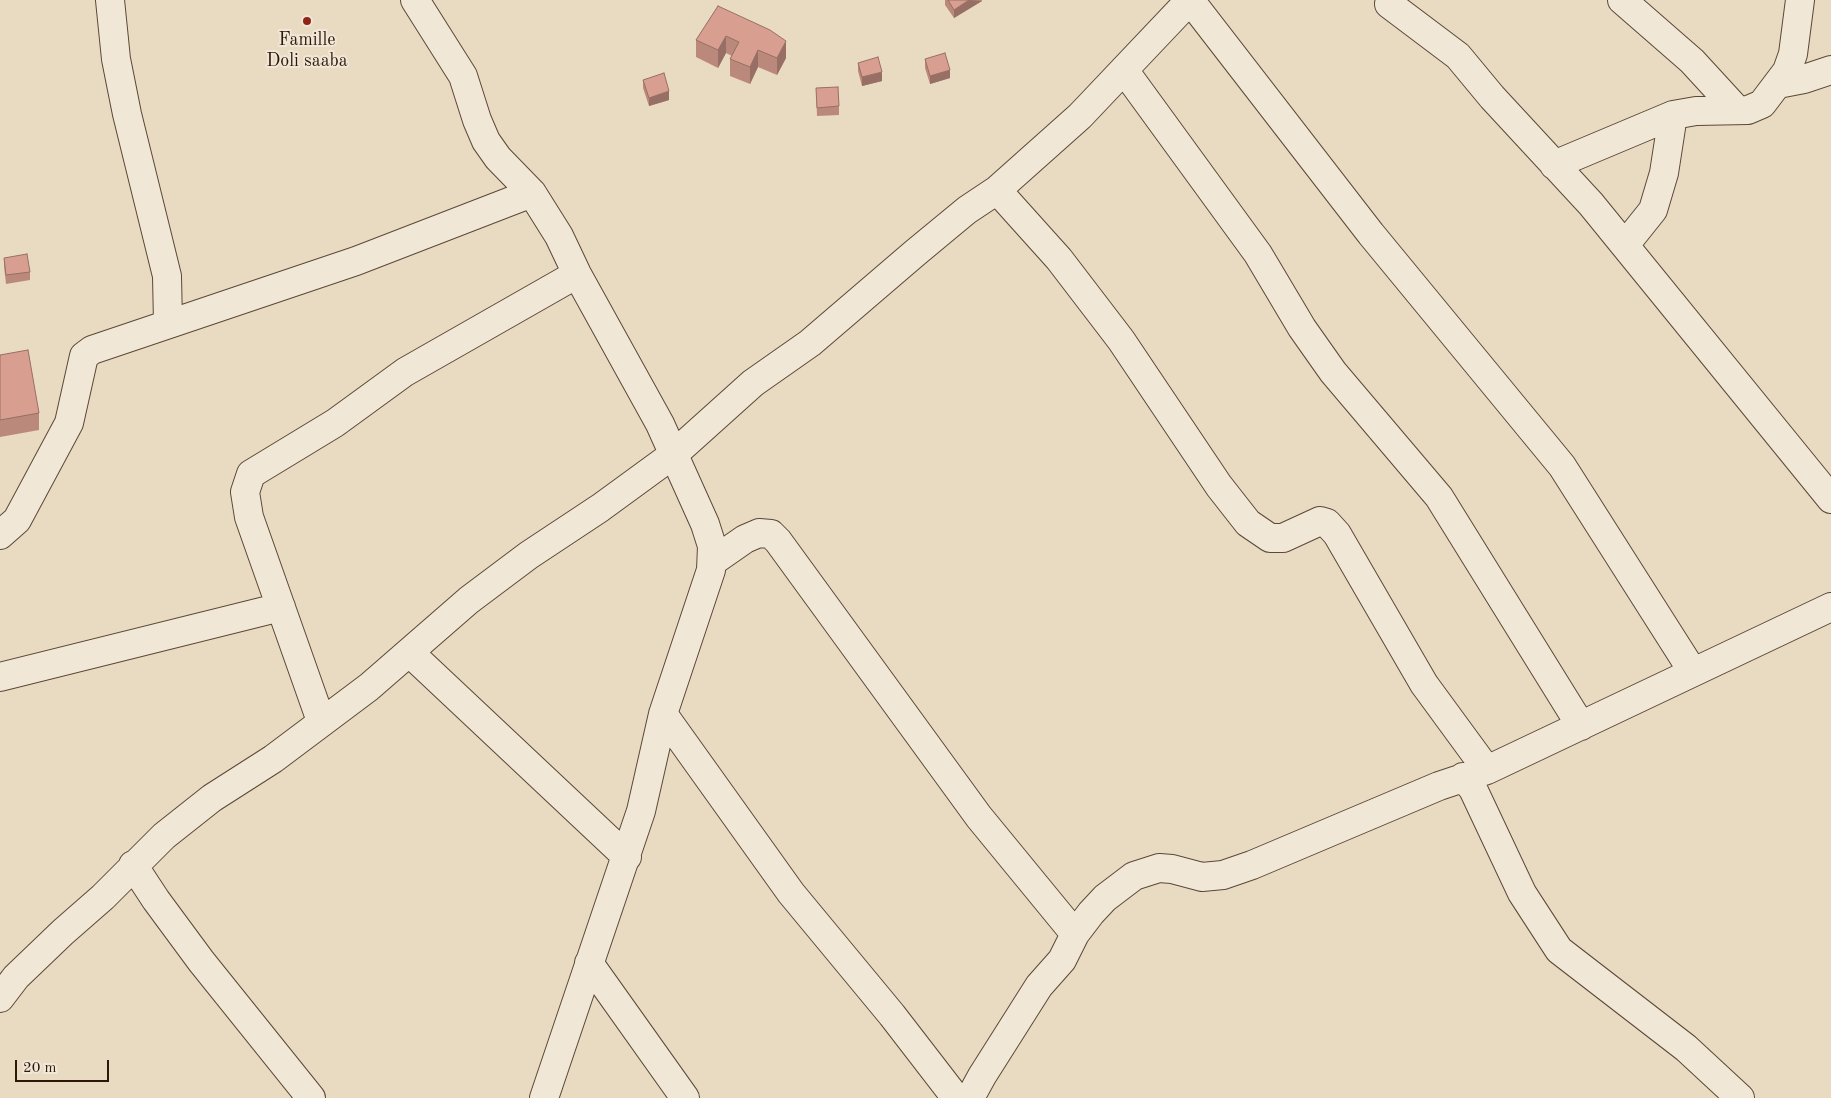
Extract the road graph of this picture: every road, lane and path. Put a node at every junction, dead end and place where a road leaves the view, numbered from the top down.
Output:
1 (110, 0) edge
2 (415, 0) edge
3 (1622, 0) edge
4 (1800, 0) edge
5 (1388, 1) edge
6 (1124, 70) junction
7 (1831, 70) edge
8 (1778, 84) junction
9 (1737, 110) junction
10 (1673, 115) junction
11 (1554, 165) junction
12 (997, 190) junction
13 (532, 193) junction
14 (1625, 245) junction
15 (577, 274) junction
16 (168, 323) junction
17 (674, 454) junction
18 (1831, 499) edge
19 (0, 535) edge
20 (712, 562) junction
21 (281, 607) junction
22 (1831, 608) edge
23 (410, 653) junction
24 (1693, 672) junction
25 (0, 677) edge
26 (663, 714) junction
27 (321, 721) junction
28 (1581, 726) junction
29 (1475, 774) junction
30 (627, 857) junction
31 (133, 865) junction
32 (1075, 934) junction
33 (589, 963) junction
34 (0, 998) edge
35 (311, 1098) edge
36 (544, 1098) edge
37 (685, 1098) edge
38 (956, 1098) edge
39 (970, 1098) edge
40 (1740, 1098) edge

1 - 16 street
2 - 13 street
3 - 9 street
4 - 8 street
5 - 11 street
6 - 12 street
6 - 24 street
6 - 28 street
7 - 8 street
8 - 9 street
9 - 10 street
10 - 11 street
10 - 14 street
11 - 14 street
12 - 17 street
12 - 29 street
13 - 15 street
13 - 16 street
14 - 18 street
15 - 17 street
15 - 21 street
16 - 19 street
17 - 20 street
17 - 23 street
20 - 26 street
20 - 32 street
21 - 25 street
21 - 27 street
22 - 24 street
23 - 27 street
23 - 30 street
24 - 28 street
26 - 30 street
26 - 38 street
27 - 31 street
28 - 29 street
29 - 32 street
29 - 40 street
30 - 33 street
31 - 34 street
31 - 35 street
32 - 39 street
33 - 36 street
33 - 37 street

